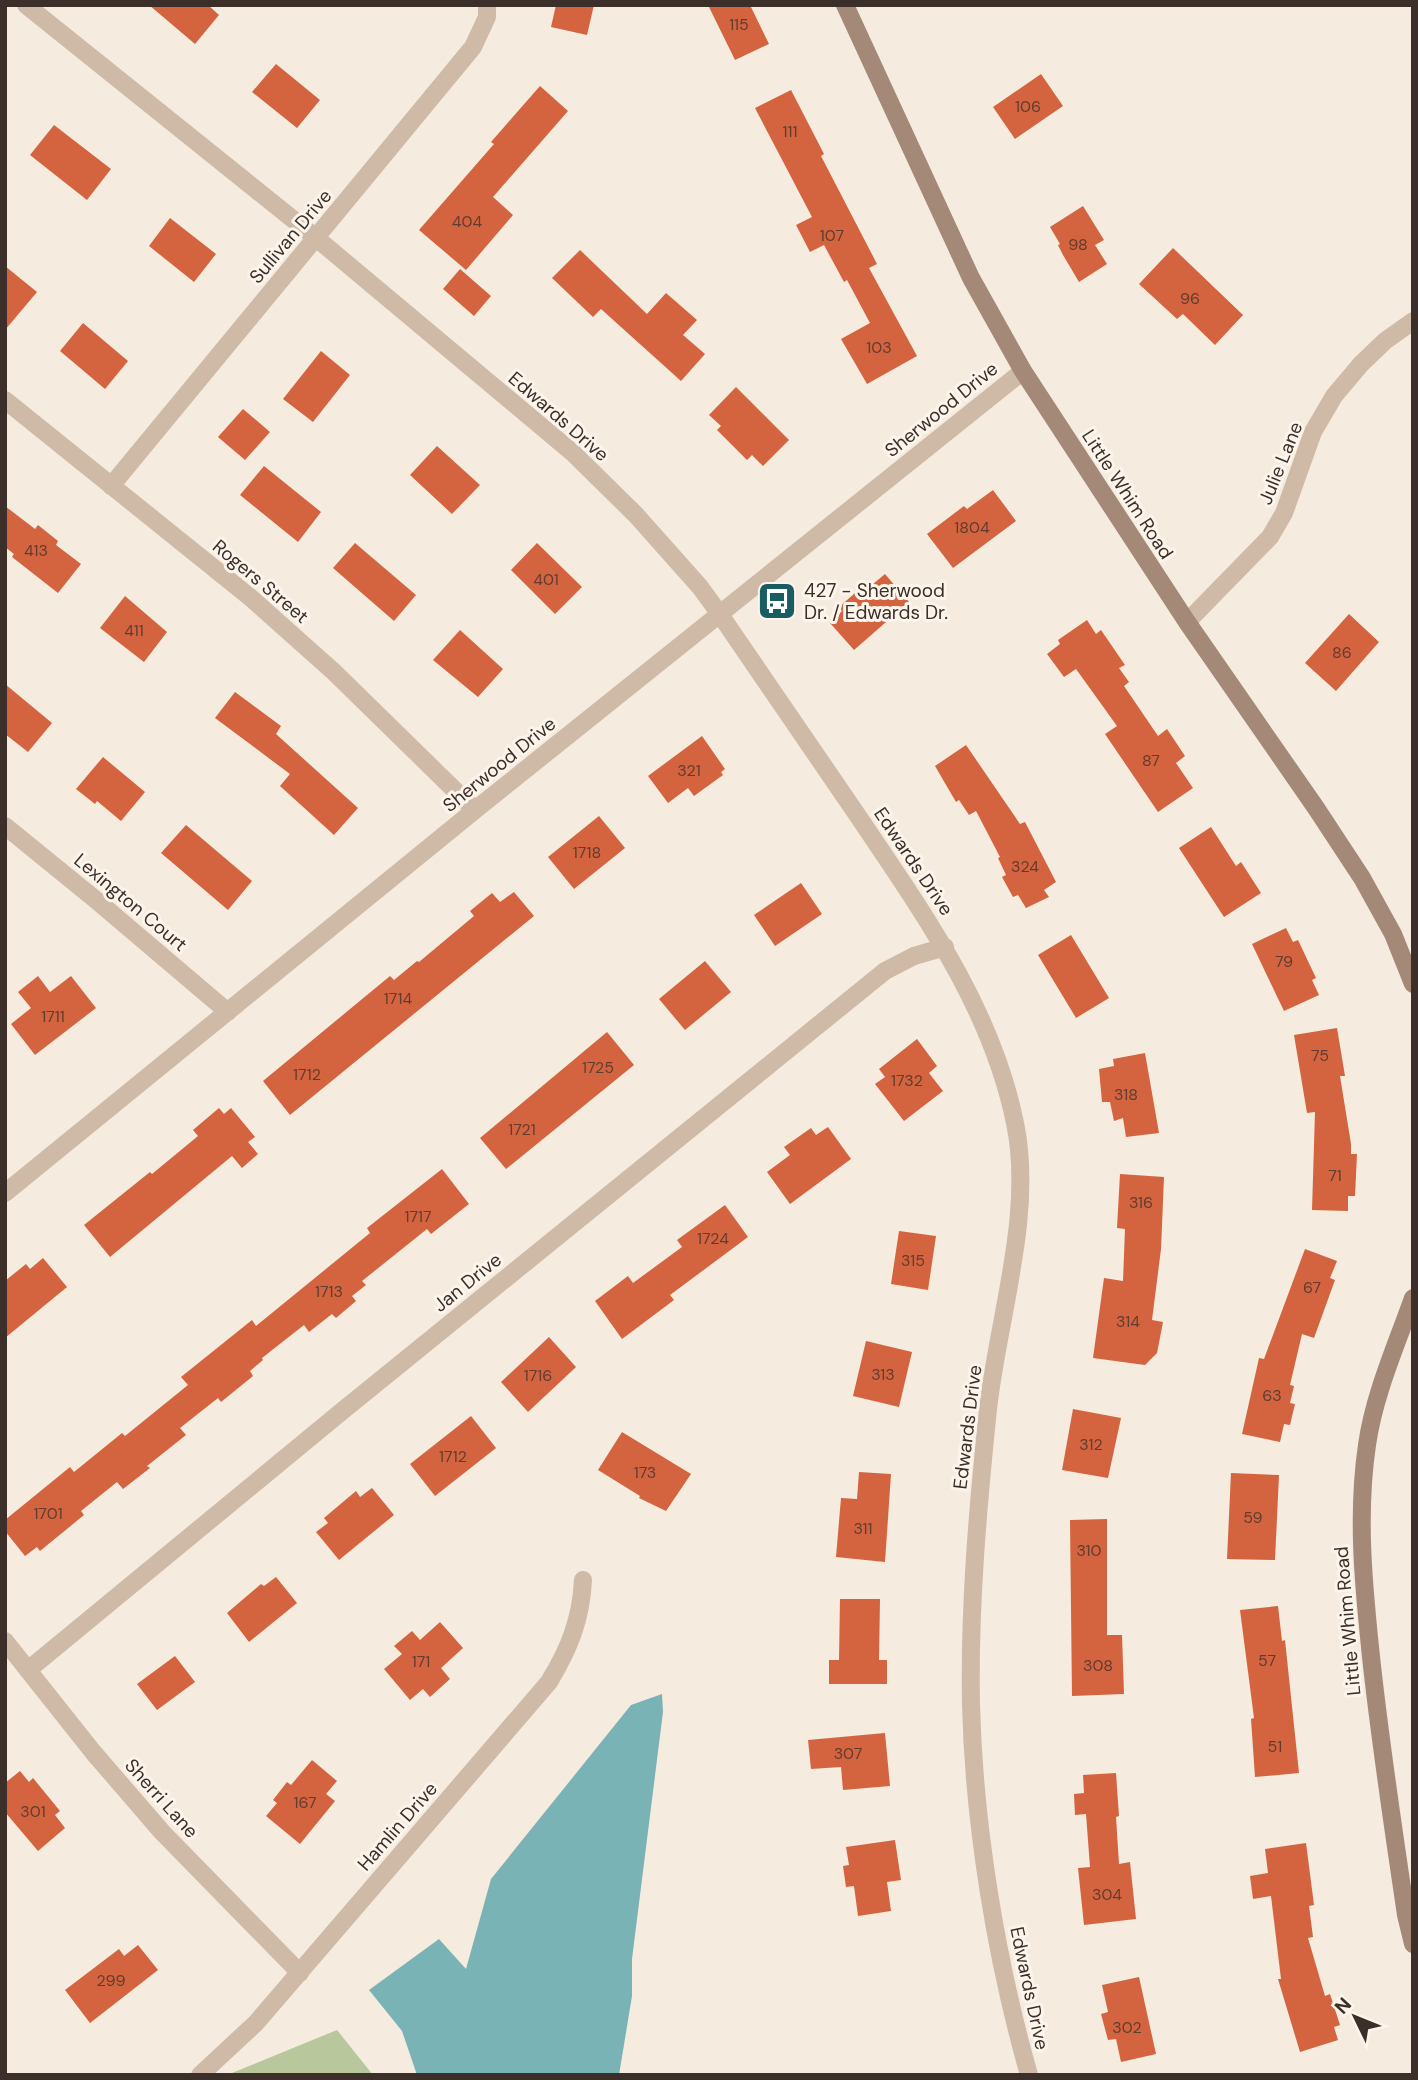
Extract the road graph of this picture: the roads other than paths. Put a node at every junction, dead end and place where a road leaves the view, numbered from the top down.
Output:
1 (26, 5) edge
2 (487, 5) edge
3 (845, 5) edge
4 (315, 237) junction
5 (1413, 321) edge
6 (1023, 371) junction
7 (5, 400) edge
8 (111, 486) junction
9 (719, 613) junction
10 (1187, 622) junction
11 (475, 810) junction
12 (5, 826) edge
13 (945, 947) junction
14 (1413, 984) edge
15 (228, 1012) junction
16 (5, 1193) edge
17 (1413, 1298) edge
18 (583, 1580) dead end
19 (5, 1641) edge
20 (28, 1670) junction
21 (1413, 1944) edge
22 (300, 1972) junction
23 (201, 2075) edge
24 (1029, 2075) edge

1 - 4 street, Edwards Drive
2 - 4 street, Sullivan Drive
3 - 6 street, Little Whim Road
4 - 8 street, Sullivan Drive
4 - 9 street, Edwards Drive
5 - 10 street, Julie Lane
6 - 9 street, Sherwood Drive
6 - 10 street, Little Whim Road
7 - 8 street, Rogers Street
8 - 11 street, Rogers Street
9 - 11 street, Sherwood Drive
9 - 13 street, Edwards Drive
10 - 14 street, Little Whim Road
11 - 15 street, Sherwood Drive
12 - 15 street, Lexington Court
13 - 20 street, Jan Drive
13 - 24 street, Edwards Drive
15 - 16 street, Sherwood Drive
17 - 21 street, Little Whim Road
18 - 22 street, Hamlin Drive
19 - 20 street, Sherri Lane
20 - 22 street, Sherri Lane
22 - 23 street, Hamlin Drive

